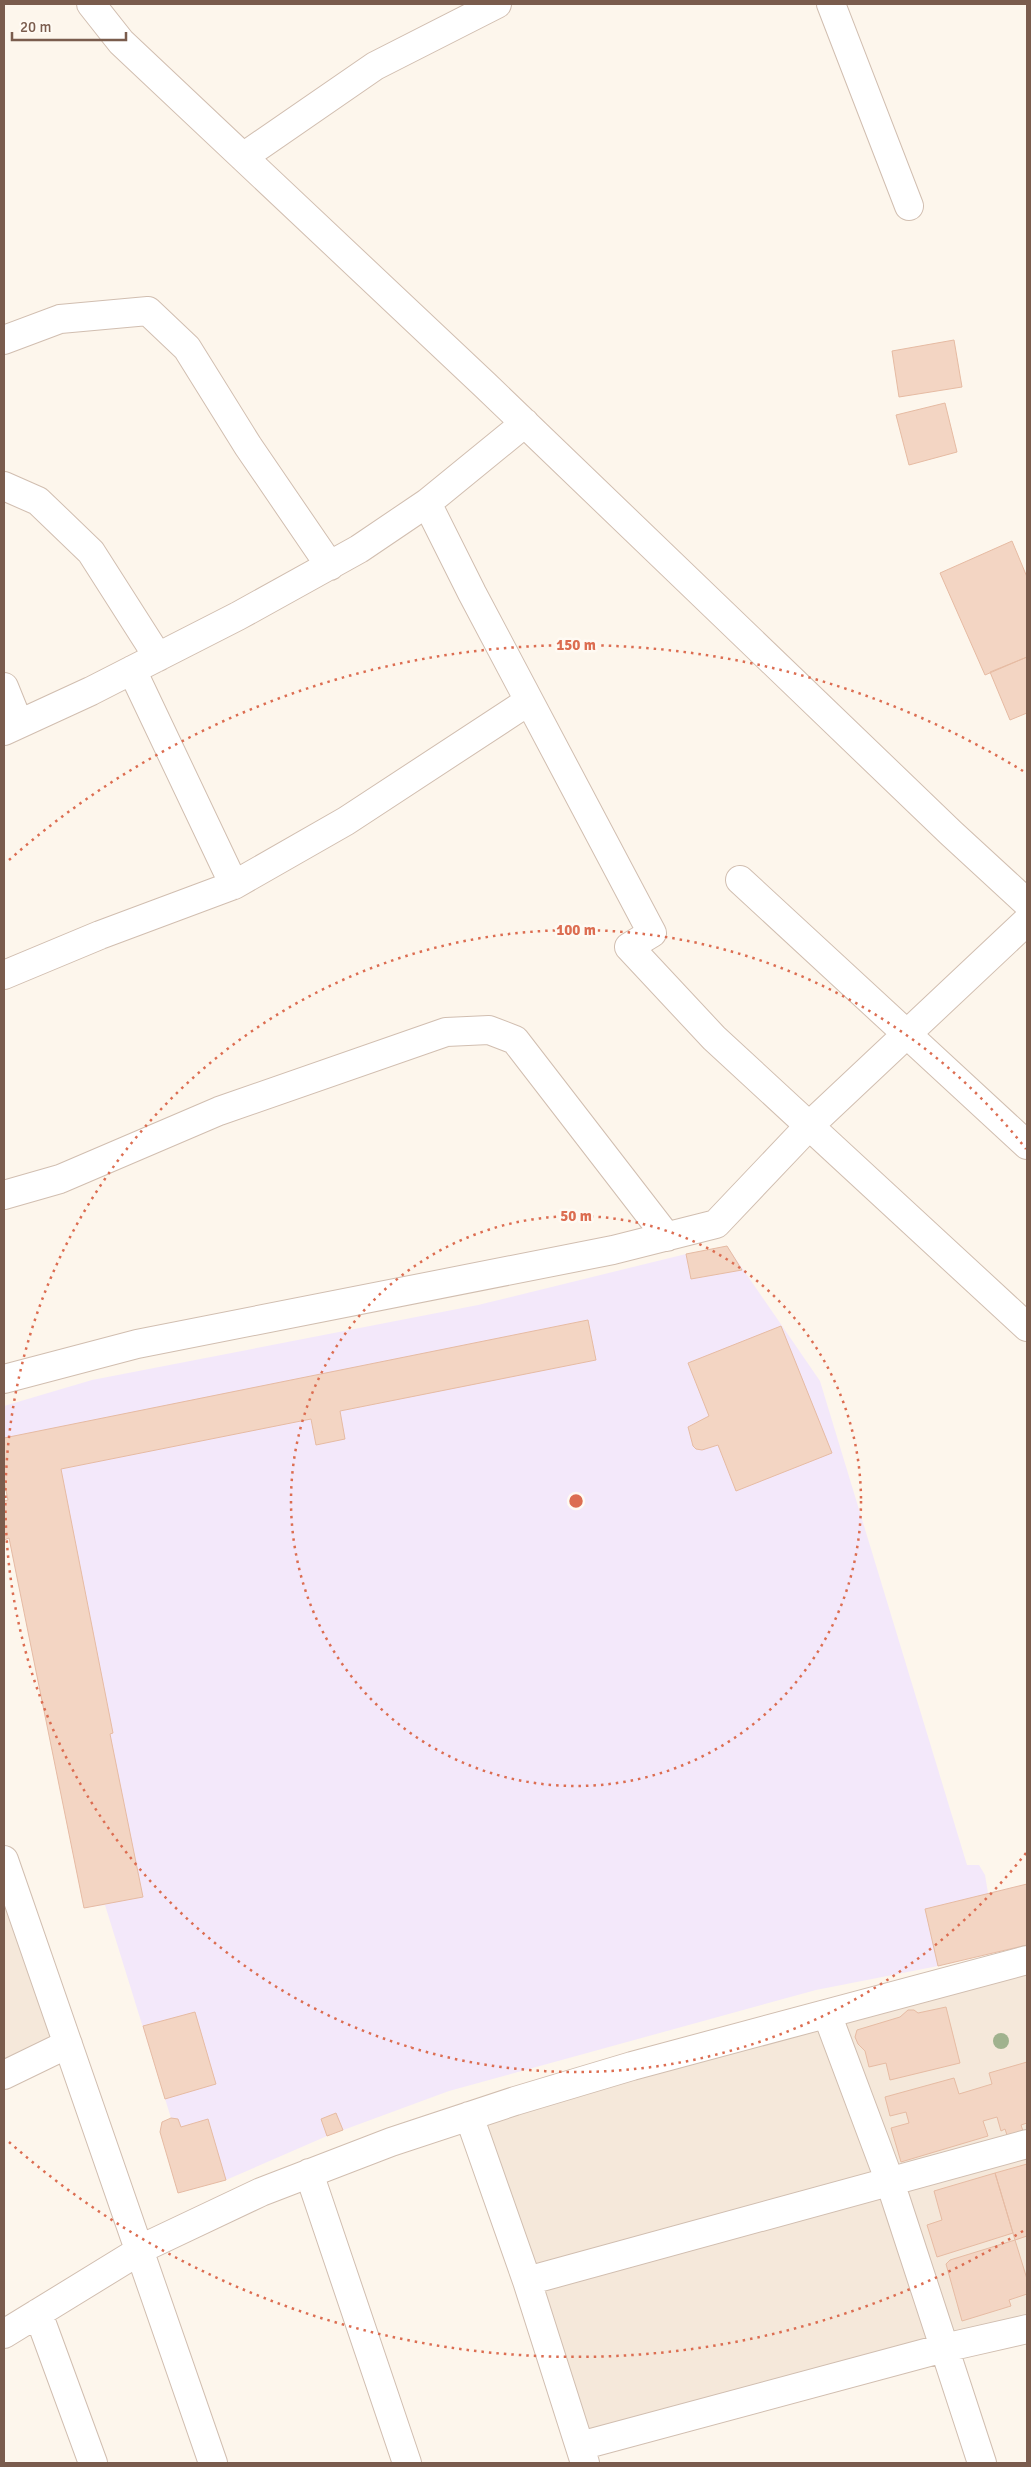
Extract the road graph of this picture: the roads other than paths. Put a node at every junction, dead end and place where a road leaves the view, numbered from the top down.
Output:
1 (91, 4) edge
2 (497, 4) edge
3 (830, 4) edge
4 (243, 157) junction
5 (909, 206) dead end
6 (4, 340) edge
7 (525, 423) junction
8 (4, 486) edge
9 (427, 503) junction
10 (330, 566) junction
11 (158, 657) junction
12 (132, 670) junction
13 (4, 688) edge
14 (528, 701) junction
15 (11, 728) edge
16 (740, 880) dead end
17 (234, 885) junction
18 (1027, 903) edge
19 (1027, 921) edge
20 (4, 975) edge
21 (907, 1034) junction
22 (809, 1126) junction
23 (1027, 1145) edge
24 (4, 1195) edge
25 (667, 1237) junction
26 (1027, 1328) edge
27 (4, 1379) edge
28 (4, 1860) edge
29 (1027, 1960) edge
30 (827, 2014) junction
31 (68, 2044) junction
32 (4, 2075) edge
33 (469, 2116) junction
34 (1027, 2144) edge
35 (309, 2173) junction
36 (890, 2182) junction
37 (139, 2252) junction
38 (527, 2281) junction
39 (38, 2313) junction
40 (1027, 2329) edge
41 (4, 2334) edge
42 (944, 2348) junction
43 (582, 2455) edge
44 (92, 2463) edge
45 (213, 2463) edge
46 (407, 2463) edge
47 (982, 2463) edge

1 - 4 street
2 - 4 street
3 - 5 street
4 - 7 street
6 - 10 street
7 - 9 street
7 - 18 street
8 - 11 street
9 - 10 street
9 - 14 street
10 - 11 street
11 - 12 street
12 - 15 street
12 - 17 street
13 - 15 street
14 - 17 street
14 - 22 street
16 - 21 street
17 - 20 street
19 - 21 street
21 - 22 street
21 - 23 street
22 - 25 street
22 - 26 street
24 - 25 street
25 - 27 street
28 - 31 street
29 - 30 street
30 - 33 street
30 - 36 street
31 - 32 street
31 - 37 street
33 - 35 street
33 - 38 street
34 - 36 street
35 - 37 street
35 - 46 street
36 - 38 street
36 - 42 street
37 - 39 street
37 - 45 street
38 - 43 street
39 - 41 street
39 - 44 street
40 - 42 street
42 - 43 street
42 - 47 street

